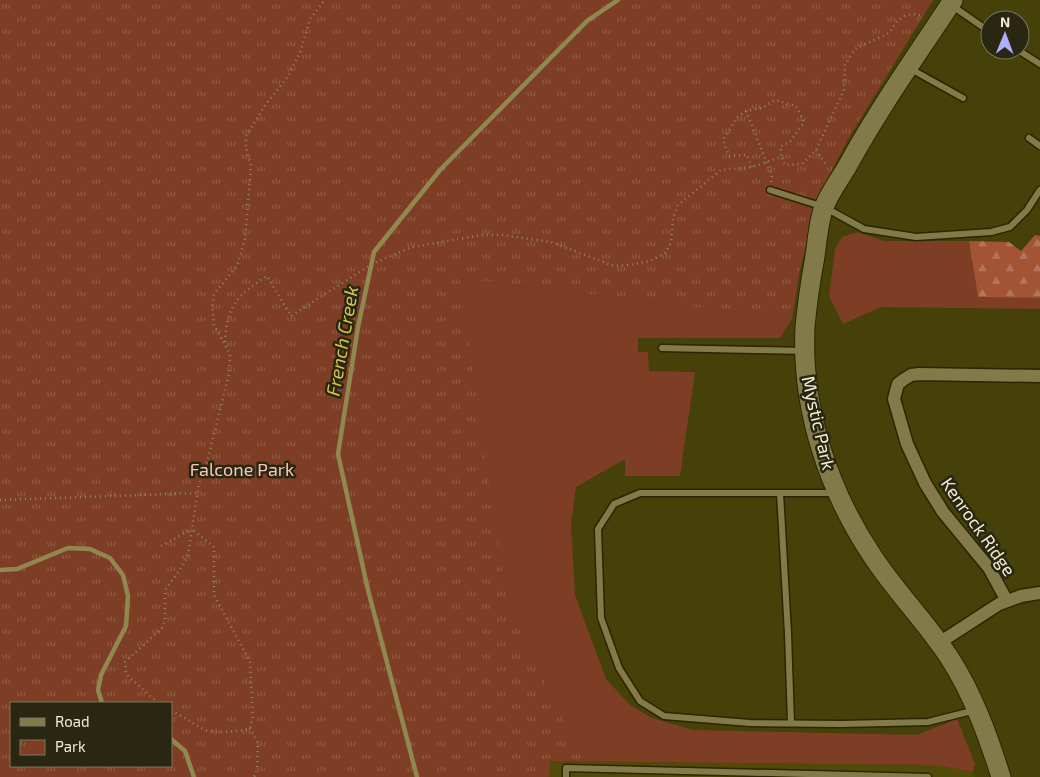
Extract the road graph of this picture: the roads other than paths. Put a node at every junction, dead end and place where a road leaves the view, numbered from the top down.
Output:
1 (948, 4) edge
2 (980, 25) edge
3 (908, 68) junction
4 (963, 98) dead end
5 (1029, 138) dead end
6 (1040, 146) edge
7 (770, 190) road end
8 (1040, 190) edge
9 (824, 208) junction
10 (662, 348) dead end
11 (806, 351) junction
12 (1040, 376) edge
13 (780, 493) junction
14 (838, 493) junction
15 (1040, 593) edge
16 (1007, 600) junction
17 (939, 643) junction
18 (977, 710) junction
19 (791, 723) junction
20 (566, 777) edge
21 (928, 777) edge
22 (1001, 777) edge

1 - 2 lane
1 - 3 street, Mystic Park
3 - 4 lane
3 - 9 street, Mystic Park
5 - 6 lane
7 - 9 lane
8 - 9 lane
9 - 11 street, Mystic Park
10 - 11 lane
11 - 14 street, Mystic Park
12 - 16 street, Kenrock Ridge
13 - 14 lane
13 - 19 lane
13 - 19 lane
14 - 17 street, Mystic Park
15 - 16 street
16 - 17 street
17 - 18 street, Mystic Park
18 - 19 lane
18 - 22 street, Mystic Park
20 - 21 lane

